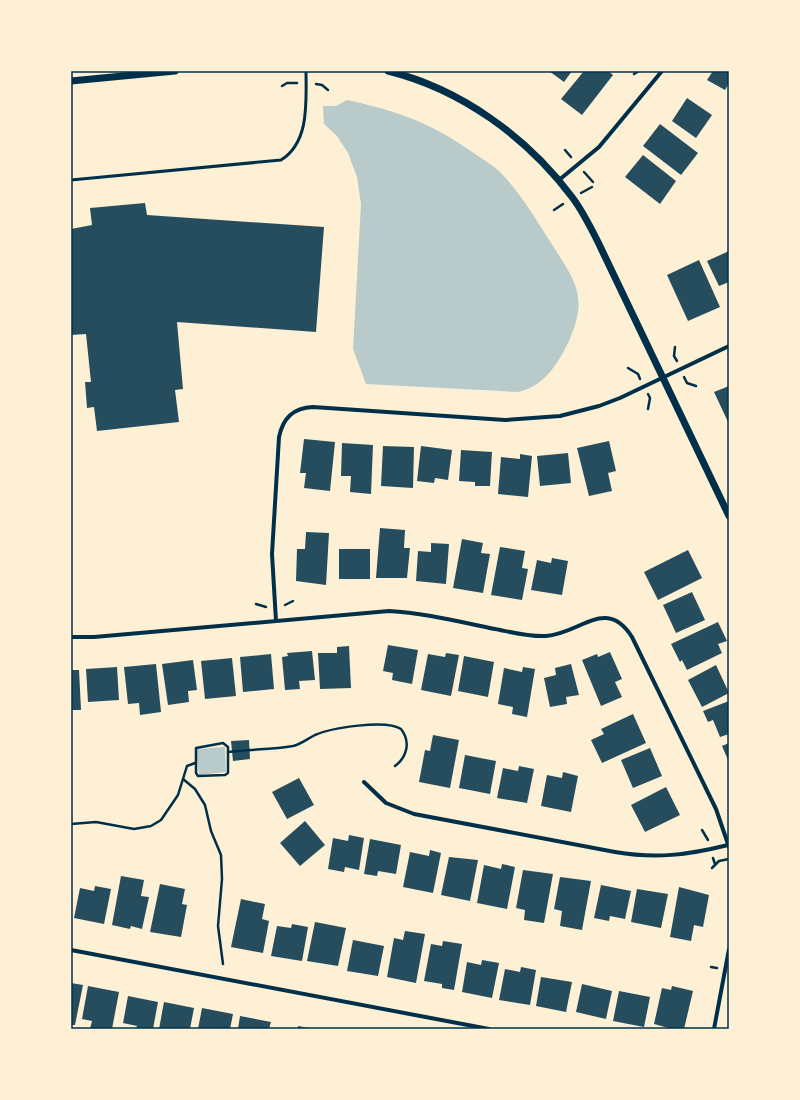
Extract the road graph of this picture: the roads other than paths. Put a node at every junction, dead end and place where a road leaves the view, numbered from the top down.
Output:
1 (175, 71) edge
2 (306, 71) edge
3 (388, 71) edge
4 (662, 71) edge
5 (123, 74) edge
6 (71, 81) edge
7 (71, 180) edge
8 (559, 180) junction
9 (729, 346) edge
10 (662, 378) junction
11 (729, 516) edge
12 (276, 620) junction
13 (71, 637) edge
14 (364, 782) dead end
15 (729, 846) edge
16 (729, 949) edge
17 (71, 950) edge
18 (729, 952) edge
19 (489, 1029) edge
20 (714, 1029) edge

1 - 5 street
2 - 7 lane
3 - 8 street
4 - 8 street
5 - 6 street
8 - 10 street
9 - 10 street
10 - 11 street
10 - 12 street
12 - 13 street
12 - 15 street
14 - 15 street
16 - 18 street
17 - 19 street
18 - 20 street

